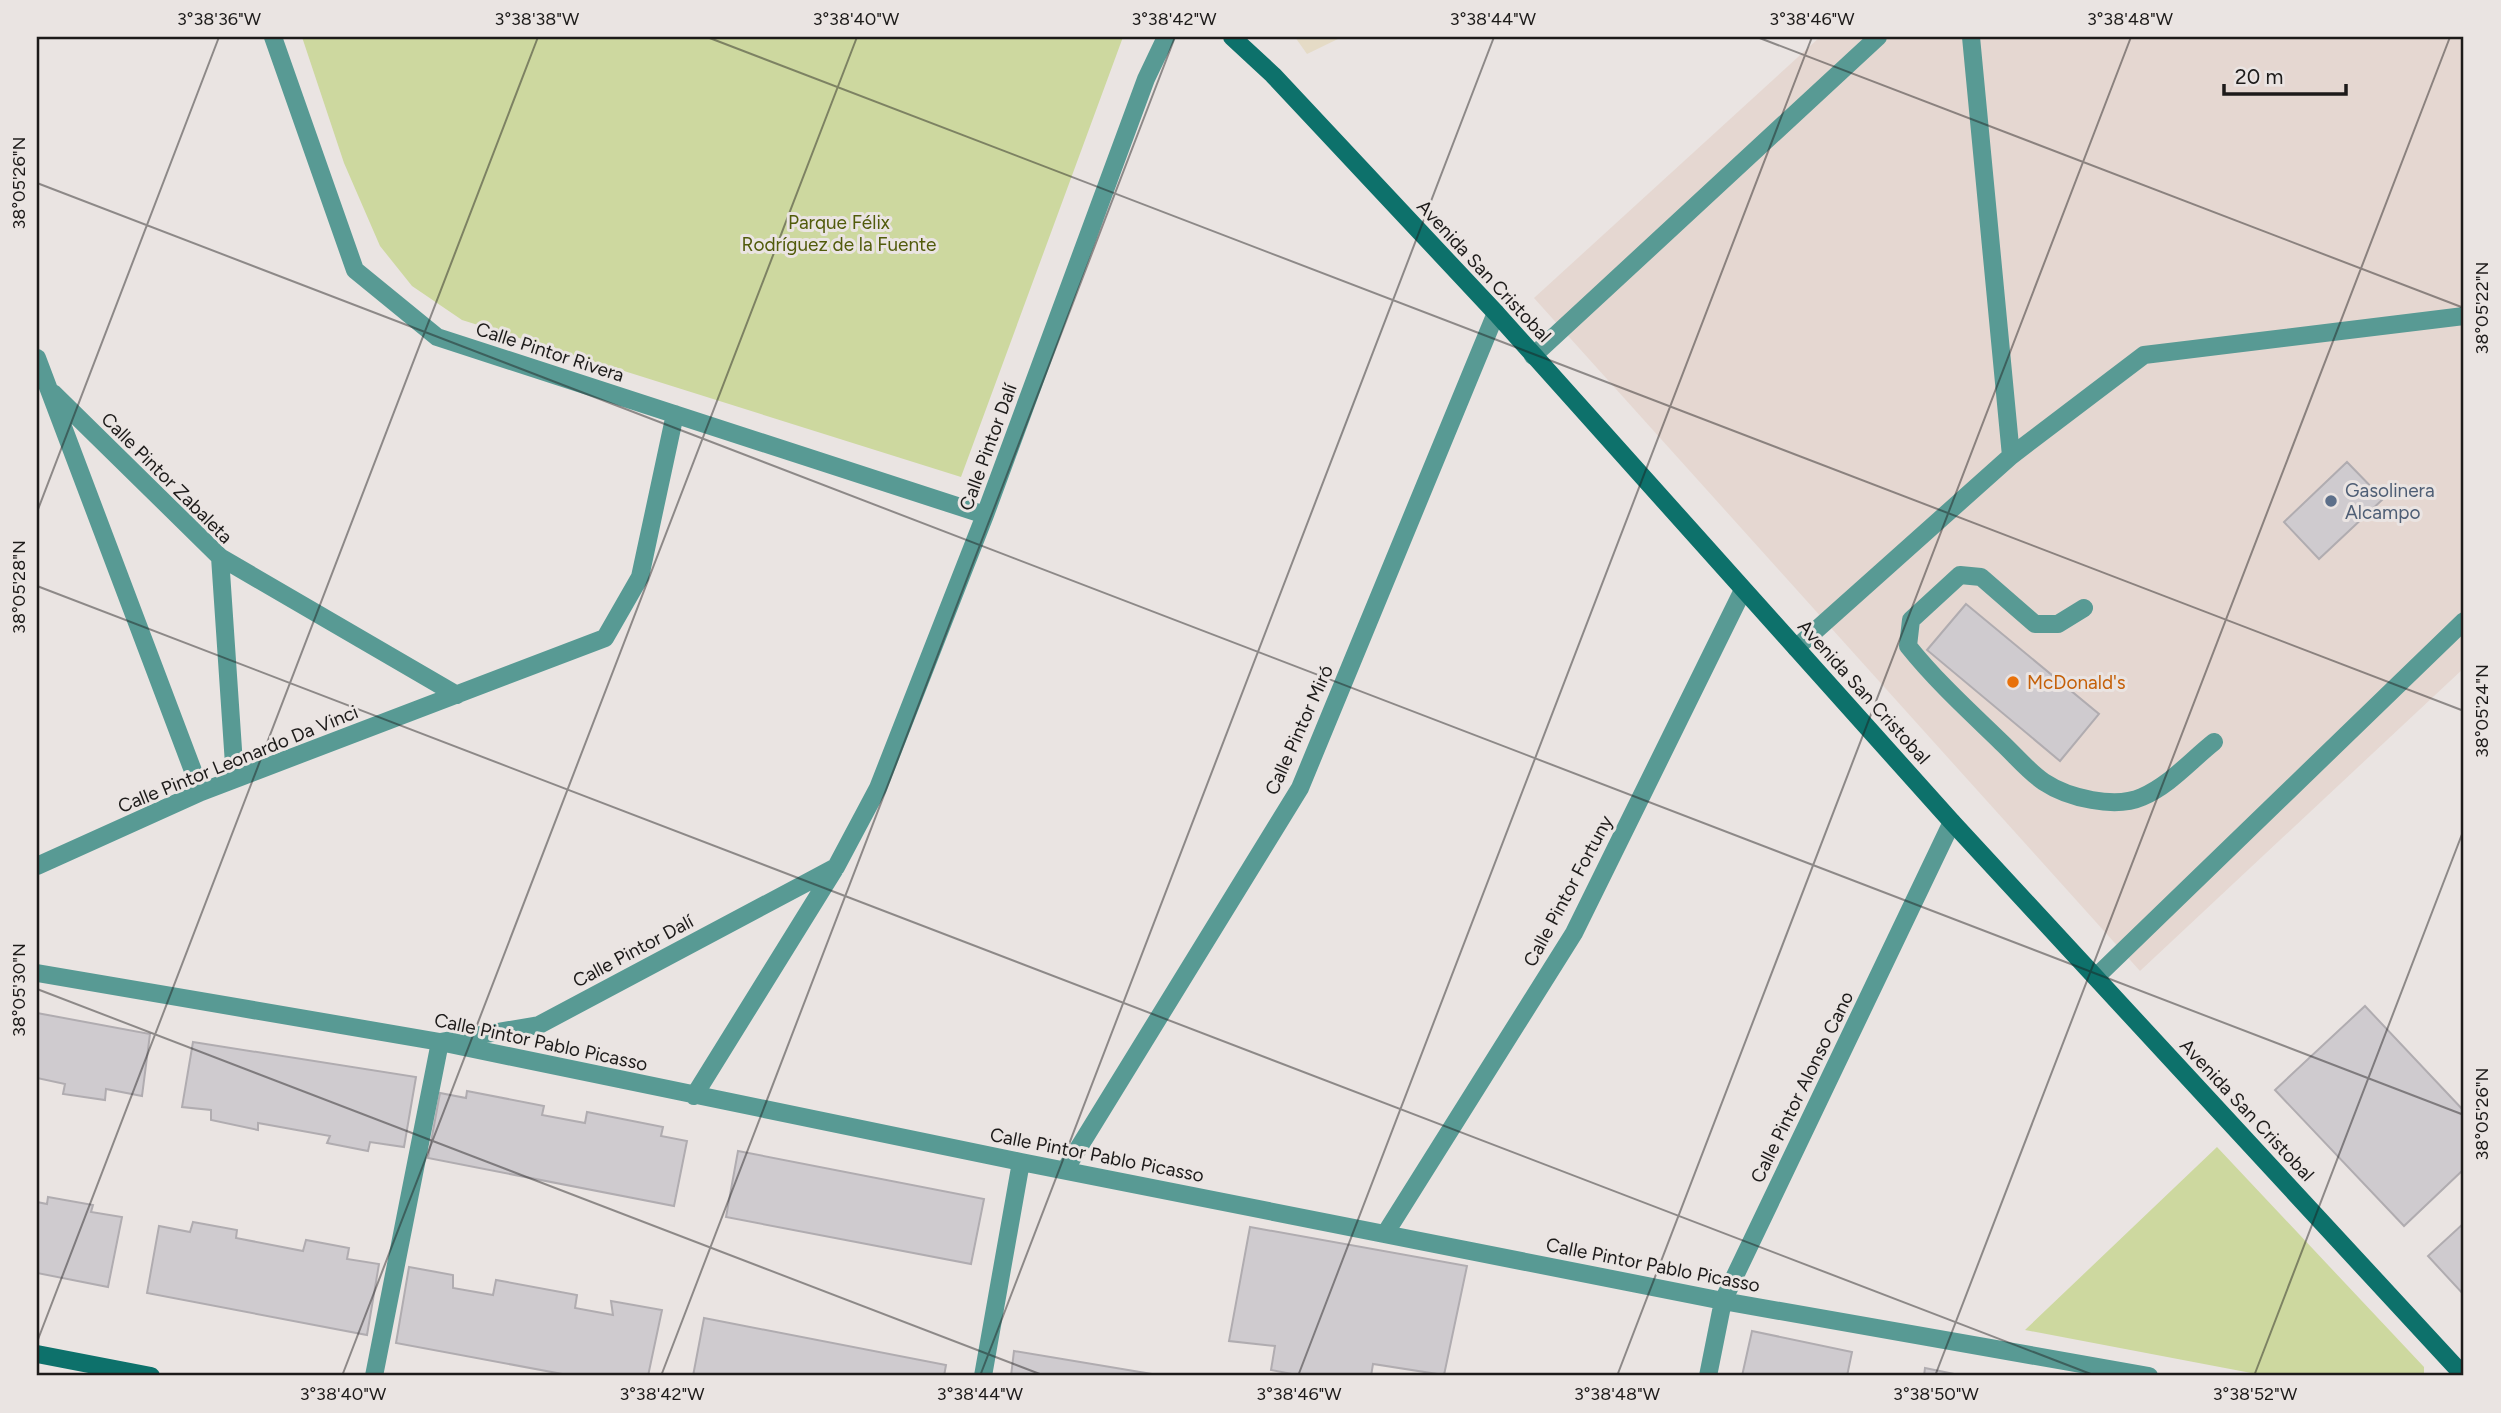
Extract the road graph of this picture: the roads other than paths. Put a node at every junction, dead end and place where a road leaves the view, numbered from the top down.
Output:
1 (273, 37) edge
2 (1166, 37) edge
3 (1233, 37) edge
4 (1878, 37) edge
5 (1971, 37) edge
6 (1496, 313) junction
7 (2464, 316) edge
8 (1533, 356) junction
9 (37, 358) edge
10 (48, 388) junction
11 (675, 414) junction
12 (2011, 456) junction
13 (985, 514) junction
14 (220, 557) junction
15 (1743, 590) junction
16 (2084, 608) dead end
17 (2464, 621) edge
18 (1796, 648) junction
19 (457, 695) junction
20 (2214, 742) dead end
21 (235, 779) junction
22 (201, 792) junction
23 (1952, 822) junction
24 (37, 866) edge
25 (836, 867) junction
26 (37, 973) edge
27 (2096, 977) junction
28 (440, 1042) junction
29 (694, 1096) junction
30 (1021, 1162) junction
31 (1065, 1170) junction
32 (1385, 1234) junction
33 (1723, 1301) junction
34 (37, 1354) edge
35 (151, 1376) edge
36 (374, 1376) edge
37 (984, 1376) edge
38 (1708, 1376) edge
39 (2149, 1376) edge
40 (2464, 1376) edge

1 - 11 street, Calle Pintor Rivera
2 - 13 street, Calle Pintor Dalí
3 - 6 street, Avenida San Cristobal
4 - 8 street
5 - 12 street
6 - 8 street, Avenida San Cristobal
6 - 31 street, Calle Pintor Miró
7 - 12 street
8 - 15 street, Avenida San Cristobal
9 - 10 street, Calle Pintor Zabaleta
10 - 14 street, Calle Pintor Zabaleta
10 - 22 street, Calle Pintor Zabaleta
11 - 13 street, Calle Pintor Rivera
11 - 19 street, Calle Pintor Leonardo Da Vinci
12 - 18 street
13 - 25 street, Calle Pintor Dalí
14 - 19 street
14 - 21 street, Calle Pintor Zabaleta
15 - 18 street, Avenida San Cristobal
15 - 32 street, Calle Pintor Fortuny
16 - 20 street
17 - 27 street
18 - 23 street, Avenida San Cristobal
19 - 21 street, Calle Pintor Leonardo Da Vinci
21 - 22 street, Calle Pintor Leonardo Da Vinci
22 - 24 street, Calle Pintor Leonardo Da Vinci
23 - 27 street, Avenida San Cristobal
23 - 33 street, Calle Pintor Alonso Cano
25 - 28 street, Calle Pintor Dalí
25 - 29 street, Calle Pintor Dalí
26 - 28 street, Calle Pintor Pablo Picasso
27 - 40 street, Avenida San Cristobal
28 - 29 street, Calle Pintor Pablo Picasso
28 - 36 street
29 - 30 street, Calle Pintor Pablo Picasso
30 - 31 street, Calle Pintor Pablo Picasso
30 - 37 street
31 - 32 street, Calle Pintor Pablo Picasso
32 - 33 street, Calle Pintor Pablo Picasso
33 - 38 street, Calle Pintor Alonso Cano
33 - 39 street, Calle Pintor Pablo Picasso
34 - 35 street

